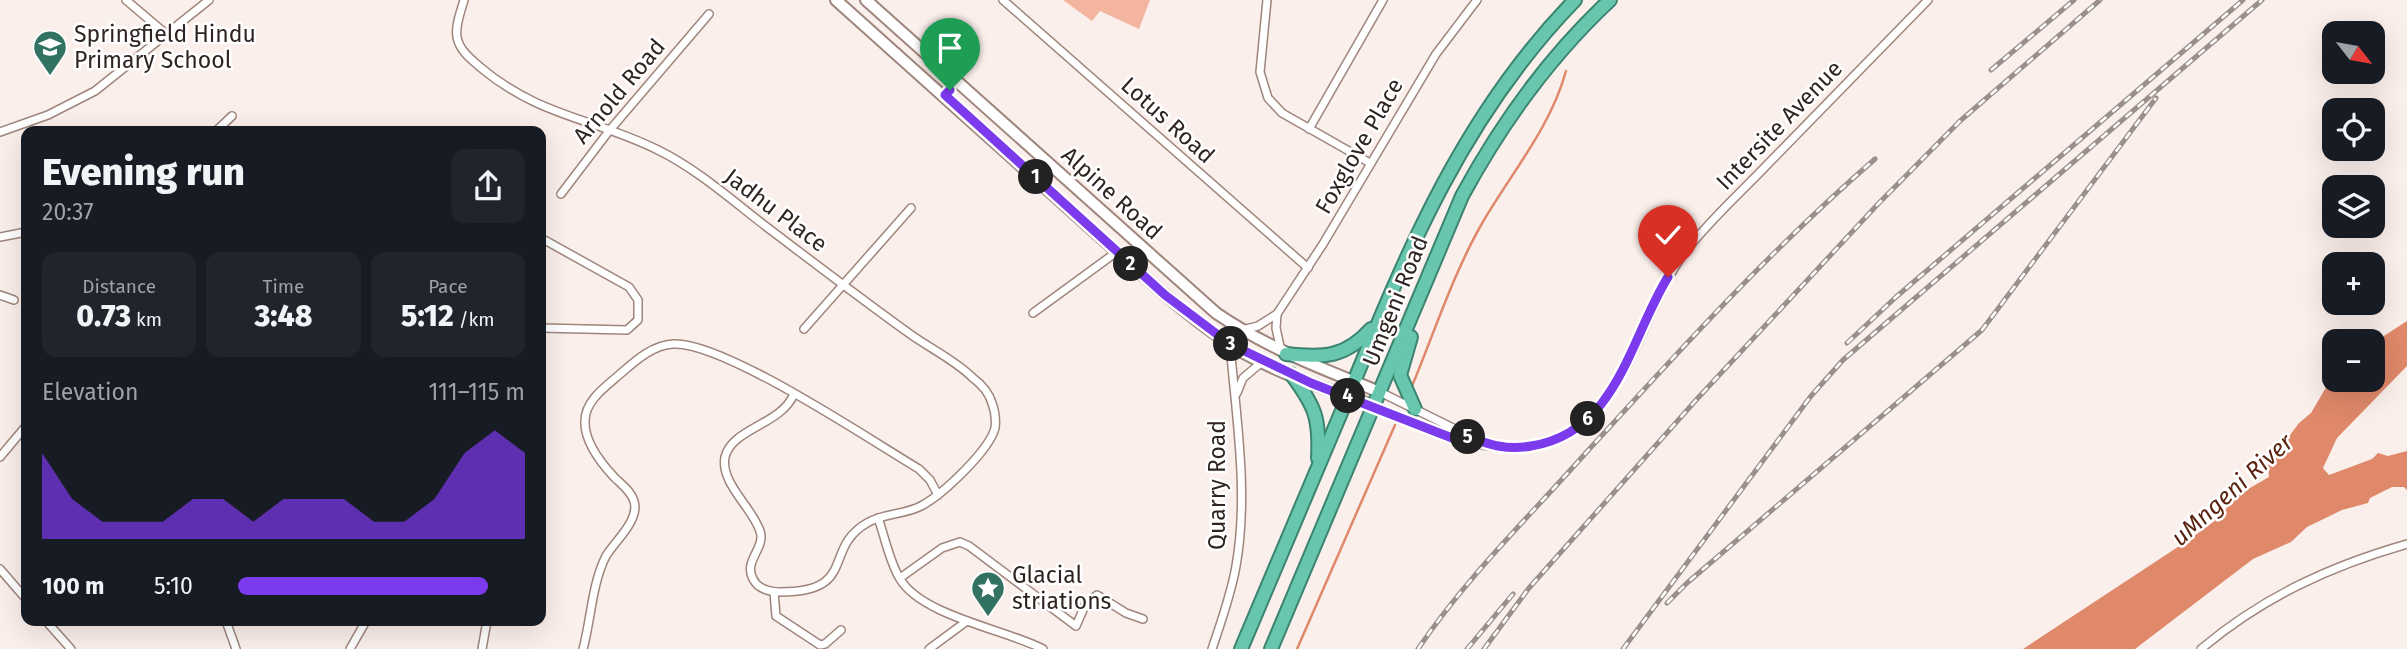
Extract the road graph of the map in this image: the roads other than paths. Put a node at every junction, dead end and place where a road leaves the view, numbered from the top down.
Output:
1 (126, 0) edge
2 (209, 0) edge
3 (464, 0) edge
4 (836, 0) edge
5 (866, 0) edge
6 (1003, 0) edge
7 (1267, 0) edge
8 (1383, 0) edge
9 (1477, 0) edge
10 (1575, 0) edge
11 (1610, 0) edge
12 (1928, 0) edge
13 (709, 14) dead end
14 (166, 34) junction
15 (936, 63) junction
16 (945, 95) junction
17 (232, 116) dead end
18 (221, 126) edge
19 (1309, 129) junction
20 (609, 131) junction
21 (0, 132) edge
22 (1370, 163) junction
23 (561, 194) dead end
24 (911, 208) dead end
25 (1450, 220) junction
26 (21, 233) edge
27 (0, 237) edge
28 (546, 241) edge
29 (1118, 251) junction
30 (1308, 268) junction
31 (842, 284) junction
32 (0, 295) edge
33 (14, 300) dead end
34 (1032, 313) dead end
35 (1277, 314) junction
36 (1380, 319) junction
37 (546, 328) edge
38 (803, 329) dead end
39 (1241, 331) junction
40 (1230, 344) junction
41 (1283, 353) junction
42 (1262, 362) junction
43 (1291, 374) junction
44 (1354, 382) junction
45 (1380, 392) junction
46 (794, 394) junction
47 (1348, 396) junction
48 (1236, 401) junction
49 (1374, 406) junction
50 (1415, 409) junction
51 (21, 432) edge
52 (1460, 435) junction
53 (0, 457) edge
54 (1317, 469) junction
55 (938, 495) junction
56 (878, 518) junction
57 (2407, 544) edge
58 (0, 569) edge
59 (900, 578) junction
60 (21, 589) edge
61 (774, 592) junction
62 (1143, 619) dead end
63 (967, 621) junction
64 (50, 626) edge
65 (224, 626) edge
66 (228, 626) edge
67 (363, 626) edge
68 (486, 626) edge
69 (841, 629) dead end
70 (230, 633) junction
71 (1011, 637) junction
72 (71, 649) edge
73 (236, 649) edge
74 (350, 649) edge
75 (482, 649) edge
76 (583, 649) edge
77 (929, 649) edge
78 (1013, 649) edge
79 (1043, 649) edge
80 (1212, 649) edge
81 (1241, 649) edge
82 (1271, 649) edge
83 (2201, 649) edge

1 - 14 street
2 - 14 street
3 - 20 street, Jadhu Place
4 - 16 main road, Alpine Road
5 - 15 main road, Alpine Road
6 - 30 street, Lotus Road
7 - 19 street
8 - 19 street
9 - 22 street, Foxglove Place
10 - 36 highway, Umgeni Road
11 - 25 highway, Umgeni Road
12 - 52 street, Intersite Avenue
13 - 20 street, Arnold Road
14 - 21 street
15 - 16 main road
15 - 39 main road, Alpine Road
16 - 29 main road, Alpine Road
17 - 18 street
19 - 22 street
20 - 23 street, Arnold Road
20 - 31 street, Jadhu Place
22 - 30 street, Foxglove Place
24 - 31 street
25 - 45 highway, Umgeni Road
25 - 50 highway
26 - 27 street
28 - 37 street
29 - 34 street
29 - 40 main road, Alpine Road
30 - 35 street, Foxglove Place
31 - 38 street
31 - 55 street, Jadhu Place
32 - 33 street
35 - 39 street, Foxglove Place
35 - 41 street
36 - 41 highway
36 - 44 highway, Umgeni Road
39 - 41 main road, Alpine Road
40 - 42 main road, Alpine Road
40 - 48 street, Quarry Road
41 - 44 main road, Alpine Road
42 - 43 main road, Alpine Road
42 - 48 street, Quarry Road
43 - 47 main road, Alpine Road
43 - 54 highway
44 - 45 main road, Alpine Road
44 - 47 highway, Umgeni Road
45 - 49 highway, Umgeni Road
45 - 50 street, Intersite Avenue
46 - 55 street
46 - 61 street
46 - 76 street
47 - 49 main road, Alpine Road
47 - 54 highway, Umgeni Road
48 - 80 street, Quarry Road
49 - 52 street, Intersite Avenue
49 - 82 highway, Umgeni Road
50 - 52 street, Intersite Avenue
51 - 53 street
54 - 81 highway, Umgeni Road
55 - 56 street, Jadhu Place
56 - 59 street
56 - 61 street
57 - 83 street
58 - 60 street
59 - 62 street
59 - 63 street
61 - 69 street
63 - 71 street
63 - 77 street
64 - 72 street
65 - 70 street
66 - 70 street
67 - 74 street
68 - 75 street
70 - 73 street
71 - 78 street
71 - 79 street

